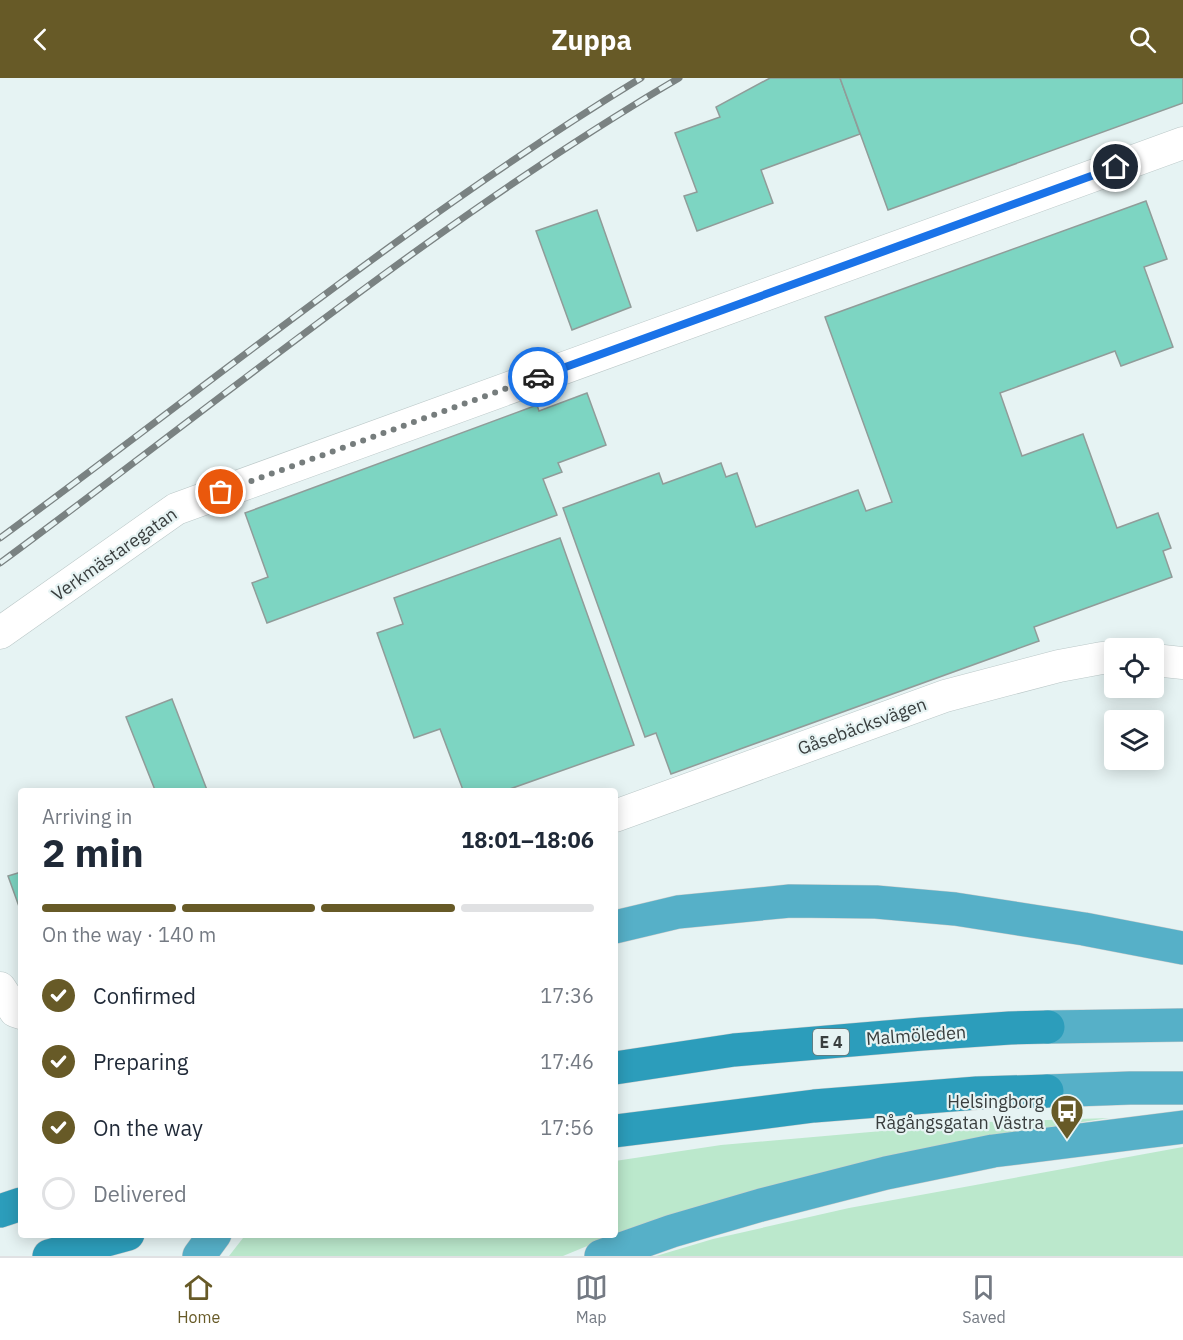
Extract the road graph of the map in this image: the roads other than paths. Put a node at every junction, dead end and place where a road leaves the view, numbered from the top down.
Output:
1 (1183, 143) edge
2 (0, 633) edge
3 (1104, 658) edge
4 (1164, 661) edge
5 (1183, 663) edge
6 (618, 815) edge
7 (618, 926) edge
8 (1183, 948) edge
9 (1183, 1025) edge
10 (618, 1068) edge
11 (1183, 1088) edge
12 (1183, 1126) edge
13 (618, 1131) edge
14 (18, 1205) edge
15 (0, 1211) edge
16 (114, 1238) edge
17 (211, 1238) edge
18 (49, 1256) edge
19 (199, 1256) edge
20 (601, 1256) edge

1 - 2 street, Verkmästaregatan
3 - 6 street, Gåsebäcksvägen
4 - 5 street
7 - 8 highway
9 - 10 highway, Malmöleden / E 4
11 - 13 highway
12 - 20 highway
14 - 15 highway
16 - 18 highway
17 - 19 highway

